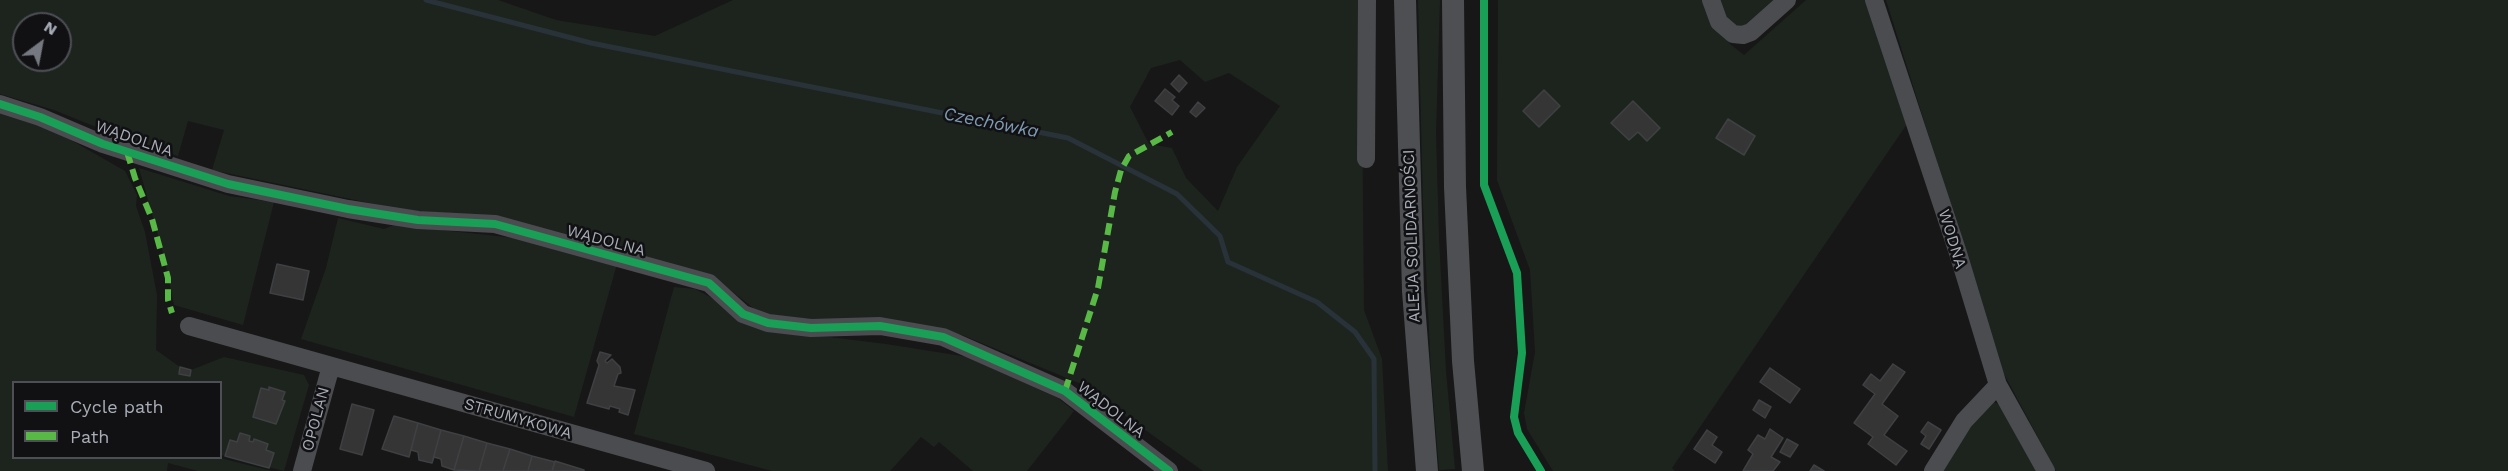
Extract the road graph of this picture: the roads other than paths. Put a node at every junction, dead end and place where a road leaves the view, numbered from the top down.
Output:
1 (1367, 0) edge
2 (1405, 0) edge
3 (1453, 0) edge
4 (1711, 0) edge
5 (1787, 0) edge
6 (1875, 0) edge
7 (0, 104) edge
8 (1366, 159) dead end
9 (189, 326) dead end
10 (331, 366) junction
11 (1998, 385) junction
12 (1472, 460) edge
13 (696, 470) edge
14 (302, 471) edge
15 (1169, 471) edge
16 (1427, 471) edge
17 (1933, 471) edge
18 (2046, 471) edge

1 - 8 street
2 - 16 main road, ALEJA SOLIDARNOŚCI
3 - 12 main road
4 - 5 street
6 - 11 street, WODNA
7 - 15 street, WĄDOLNA
9 - 10 street, STRUMYKOWA
10 - 13 street, STRUMYKOWA
10 - 14 street, OPOLAN
11 - 17 street
11 - 18 street, WODNA

